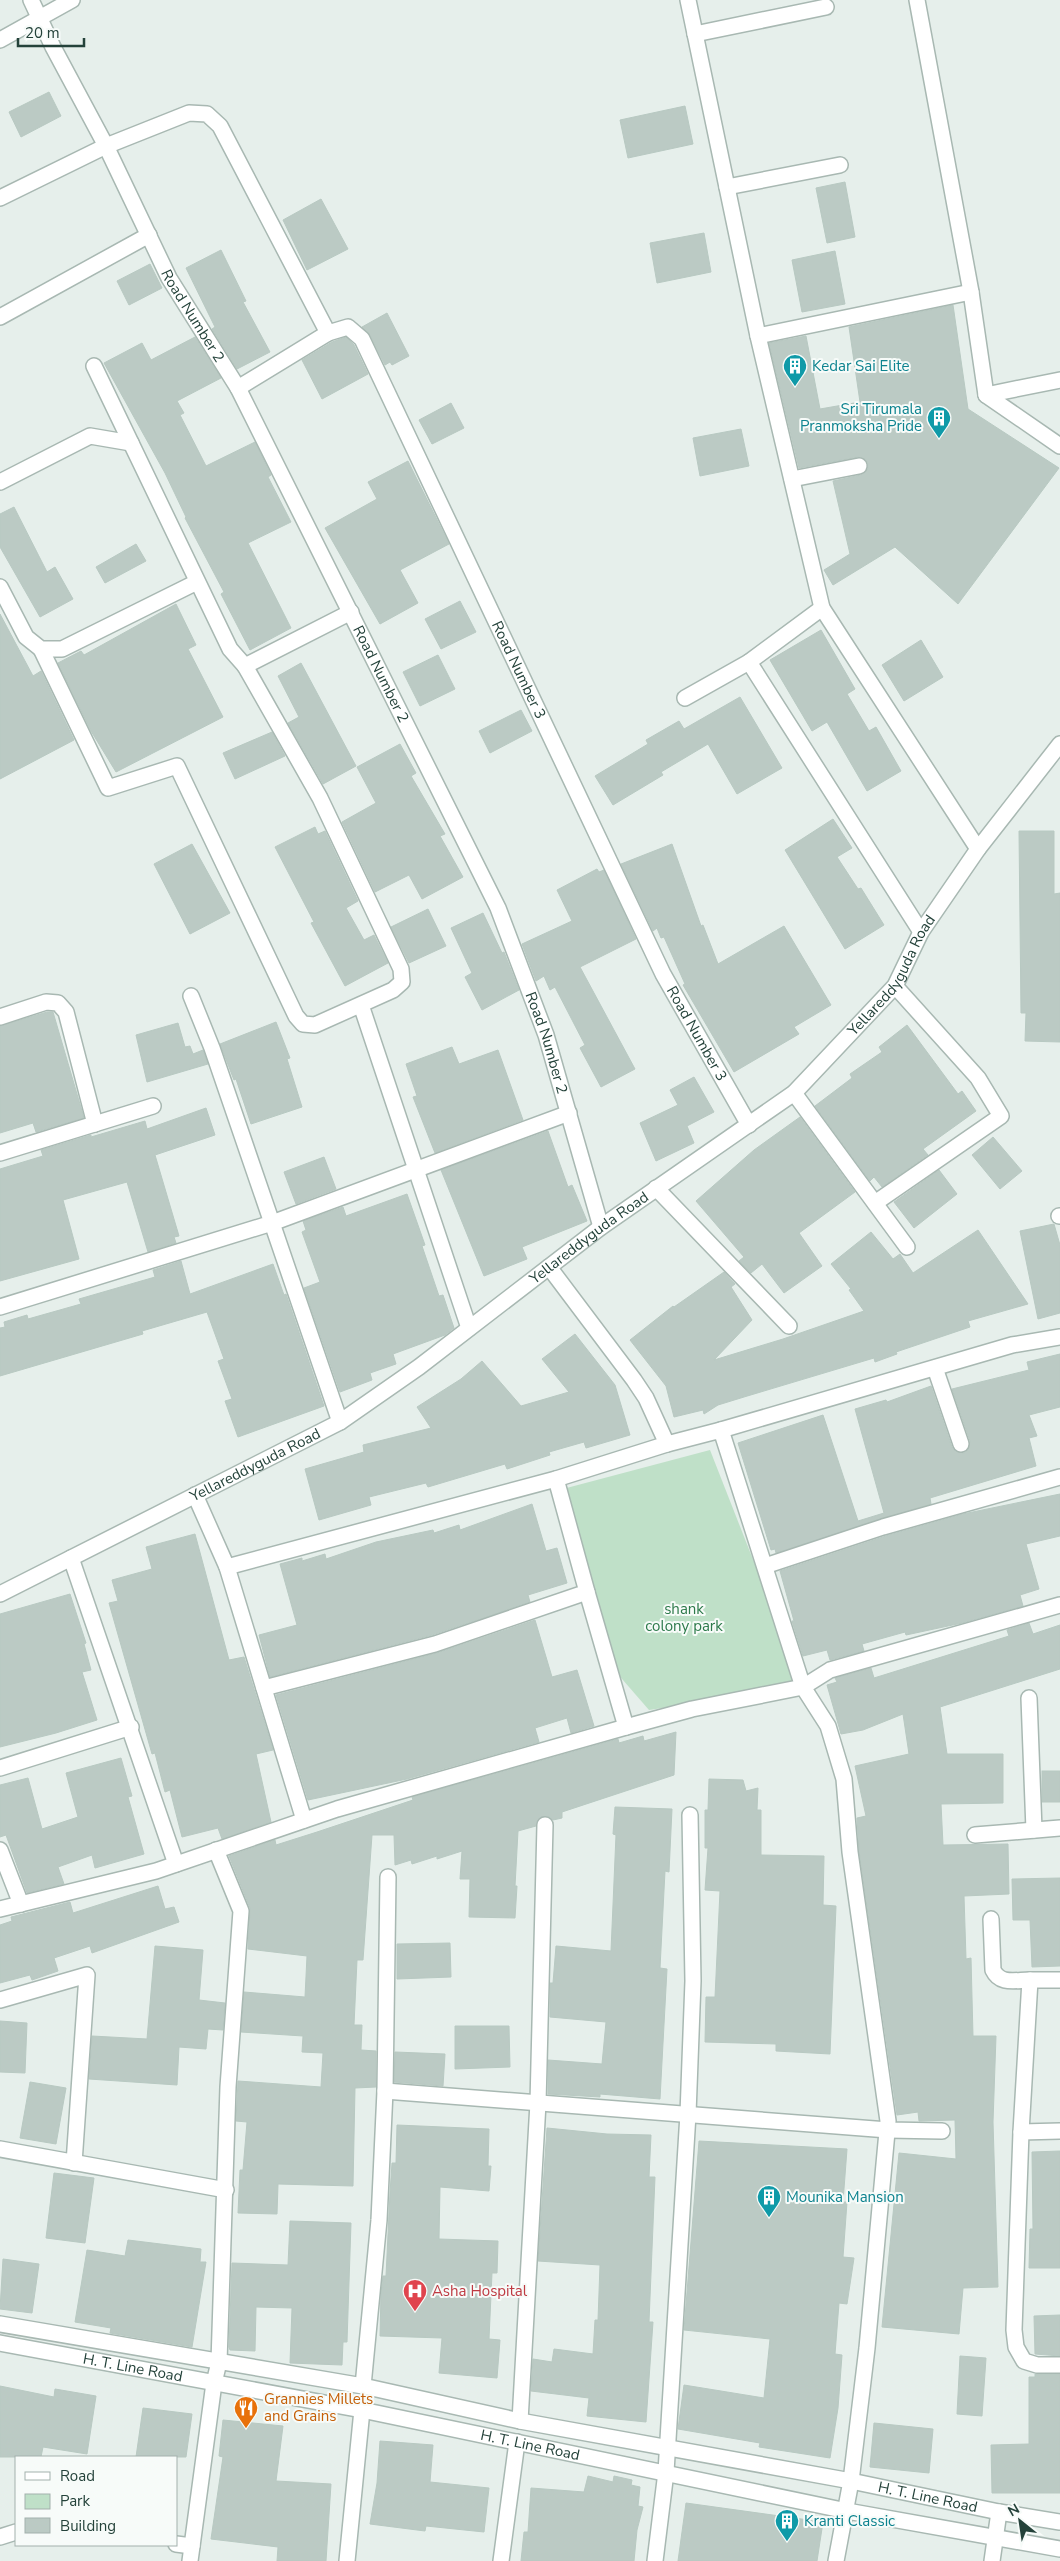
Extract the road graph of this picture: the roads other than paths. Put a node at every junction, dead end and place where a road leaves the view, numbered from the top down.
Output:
1 (31, 0) edge
2 (72, 0) edge
3 (688, 0) edge
4 (917, 0) edge
5 (826, 7) dead end
6 (39, 19) junction
7 (695, 34) junction
8 (0, 40) edge
9 (106, 146) junction
10 (840, 165) dead end
11 (727, 187) junction
12 (0, 198) edge
13 (149, 235) junction
14 (971, 292) junction
15 (0, 317) edge
16 (328, 333) junction
17 (758, 336) junction
18 (94, 366) dead end
19 (1060, 380) edge
20 (238, 388) junction
21 (986, 395) junction
22 (131, 443) junction
23 (1060, 446) edge
24 (859, 466) dead end
25 (792, 479) junction
26 (0, 482) edge
27 (197, 582) junction
28 (0, 586) edge
29 (822, 608) junction
30 (351, 612) junction
31 (41, 649) junction
32 (749, 662) junction
33 (245, 666) junction
34 (685, 698) dead end
35 (1060, 744) edge
36 (1054, 762) edge
37 (978, 848) junction
38 (921, 932) junction
39 (895, 986) junction
40 (190, 996) dead end
41 (361, 1005) junction
42 (0, 1017) edge
43 (794, 1093) junction
44 (153, 1106) dead end
45 (570, 1113) junction
46 (94, 1124) junction
47 (749, 1126) junction
48 (0, 1153) edge
49 (417, 1169) junction
50 (656, 1188) junction
51 (875, 1203) junction
52 (272, 1223) junction
53 (601, 1227) junction
54 (907, 1247) dead end
55 (549, 1267) junction
56 (0, 1307) edge
57 (789, 1326) dead end
58 (469, 1328) junction
59 (1060, 1337) edge
60 (935, 1368) junction
61 (340, 1422) junction
62 (721, 1430) junction
63 (667, 1444) junction
64 (961, 1444) dead end
65 (1060, 1477) edge
66 (556, 1479) junction
67 (195, 1495) junction
68 (71, 1558) junction
69 (765, 1566) junction
70 (227, 1567) junction
71 (587, 1592) junction
72 (0, 1594) edge
73 (1060, 1605) edge
74 (803, 1687) junction
75 (264, 1688) junction
76 (1029, 1698) dead end
77 (131, 1727) junction
78 (626, 1727) junction
79 (0, 1768) edge
80 (690, 1815) dead end
81 (304, 1820) junction
82 (545, 1825) dead end
83 (1060, 1828) edge
84 (1034, 1830) junction
85 (975, 1835) dead end
86 (0, 1850) edge
87 (216, 1850) junction
88 (176, 1864) junction
89 (388, 1877) dead end
90 (21, 1904) junction
91 (0, 1909) edge
92 (991, 1919) dead end
93 (1030, 1980) junction
94 (1060, 1980) edge
95 (0, 2000) edge
96 (385, 2091) junction
97 (538, 2103) junction
98 (688, 2114) junction
99 (888, 2130) junction
100 (942, 2131) dead end
101 (1060, 2131) edge
102 (1021, 2132) junction
103 (0, 2149) edge
104 (74, 2163) junction
105 (226, 2190) junction
106 (0, 2324) edge
107 (0, 2343) edge
108 (219, 2362) junction
109 (1060, 2365) edge
110 (214, 2383) junction
111 (364, 2386) junction
112 (362, 2410) junction
113 (520, 2421) junction
114 (517, 2442) junction
115 (666, 2448) junction
116 (666, 2472) junction
117 (851, 2481) junction
118 (847, 2511) junction
119 (999, 2512) junction
120 (1060, 2522) edge
121 (15, 2532) edge
122 (994, 2535) junction
123 (0, 2537) edge
124 (178, 2545) edge
125 (1060, 2548) edge
126 (191, 2554) edge
127 (347, 2561) edge
128 (501, 2561) edge
129 (656, 2561) edge
130 (836, 2561) edge
131 (992, 2561) edge

1 - 6 street, Road Number 2
2 - 6 street
3 - 7 street
4 - 14 street
5 - 7 street
6 - 8 street
6 - 9 street, Road Number 2
7 - 11 street
9 - 12 street
9 - 13 street, Road Number 2
9 - 16 street
10 - 11 street
11 - 17 street
13 - 15 street
13 - 20 street, Road Number 2
14 - 17 street
14 - 21 street
16 - 20 street, Road Number 3
16 - 47 street, Road Number 3
17 - 25 street
18 - 22 street
19 - 21 street
20 - 30 street, Road Number 2
21 - 23 street
22 - 26 street
22 - 27 street
24 - 25 street
25 - 29 street
27 - 31 street
27 - 33 street
28 - 31 street
29 - 32 street
29 - 37 street
30 - 33 street
30 - 45 street, Road Number 2
31 - 41 street
32 - 34 street
32 - 38 street
33 - 41 street
35 - 36 street, Yellareddyguda Road
36 - 37 street, Yellareddyguda Road
37 - 38 street, Yellareddyguda Road
38 - 39 street, Yellareddyguda Road
39 - 43 street, Yellareddyguda Road
39 - 51 street
40 - 52 street
41 - 49 street
42 - 46 street
43 - 47 street, Yellareddyguda Road
43 - 51 street
44 - 46 street
45 - 49 street
45 - 53 street, Road Number 2
46 - 48 street
47 - 50 street, Yellareddyguda Road
49 - 52 street
49 - 58 street
50 - 53 street, Yellareddyguda Road
50 - 57 street
51 - 54 street
52 - 56 street
52 - 61 street
53 - 55 street, Yellareddyguda Road
55 - 58 street, Yellareddyguda Road
55 - 63 street
58 - 61 street, Yellareddyguda Road
59 - 60 street
60 - 62 street
60 - 64 street
61 - 67 street, Yellareddyguda Road
62 - 63 street
62 - 69 street
63 - 66 street
65 - 69 street
66 - 70 street
66 - 71 street
67 - 68 street, Yellareddyguda Road
67 - 70 street
68 - 72 street, Yellareddyguda Road
68 - 77 street
69 - 74 street
70 - 75 street
71 - 75 street
71 - 78 street
73 - 74 street
74 - 78 street
74 - 99 street
75 - 81 street
76 - 84 street
77 - 79 street
77 - 88 street
78 - 81 street
80 - 98 street
81 - 87 street
82 - 97 street
83 - 84 street
84 - 85 street
86 - 90 street
87 - 88 street
87 - 105 street
88 - 90 street
89 - 96 street
90 - 91 street
92 - 93 street
93 - 94 street
93 - 102 street
95 - 104 street
96 - 97 street
96 - 111 street
97 - 98 street
97 - 113 street
98 - 99 street
98 - 115 street
99 - 100 street
99 - 117 street
101 - 102 street
102 - 109 street
103 - 104 street
104 - 105 street
105 - 108 street
106 - 108 street, H. T. Line Road
107 - 110 street, H. T. Line Road
108 - 110 street
108 - 111 street, H. T. Line Road
110 - 112 street, H. T. Line Road
110 - 126 street
111 - 113 street, H. T. Line Road
112 - 114 street, H. T. Line Road
112 - 127 street
113 - 115 street, H. T. Line Road
114 - 116 street, H. T. Line Road
114 - 128 street
115 - 116 street
115 - 117 street, H. T. Line Road
116 - 118 street, H. T. Line Road
116 - 129 street
117 - 118 street
117 - 119 street, H. T. Line Road
118 - 122 street, H. T. Line Road
118 - 130 street
119 - 120 street, H. T. Line Road
119 - 122 street
121 - 123 street
122 - 125 street, H. T. Line Road
122 - 131 street
124 - 126 street

